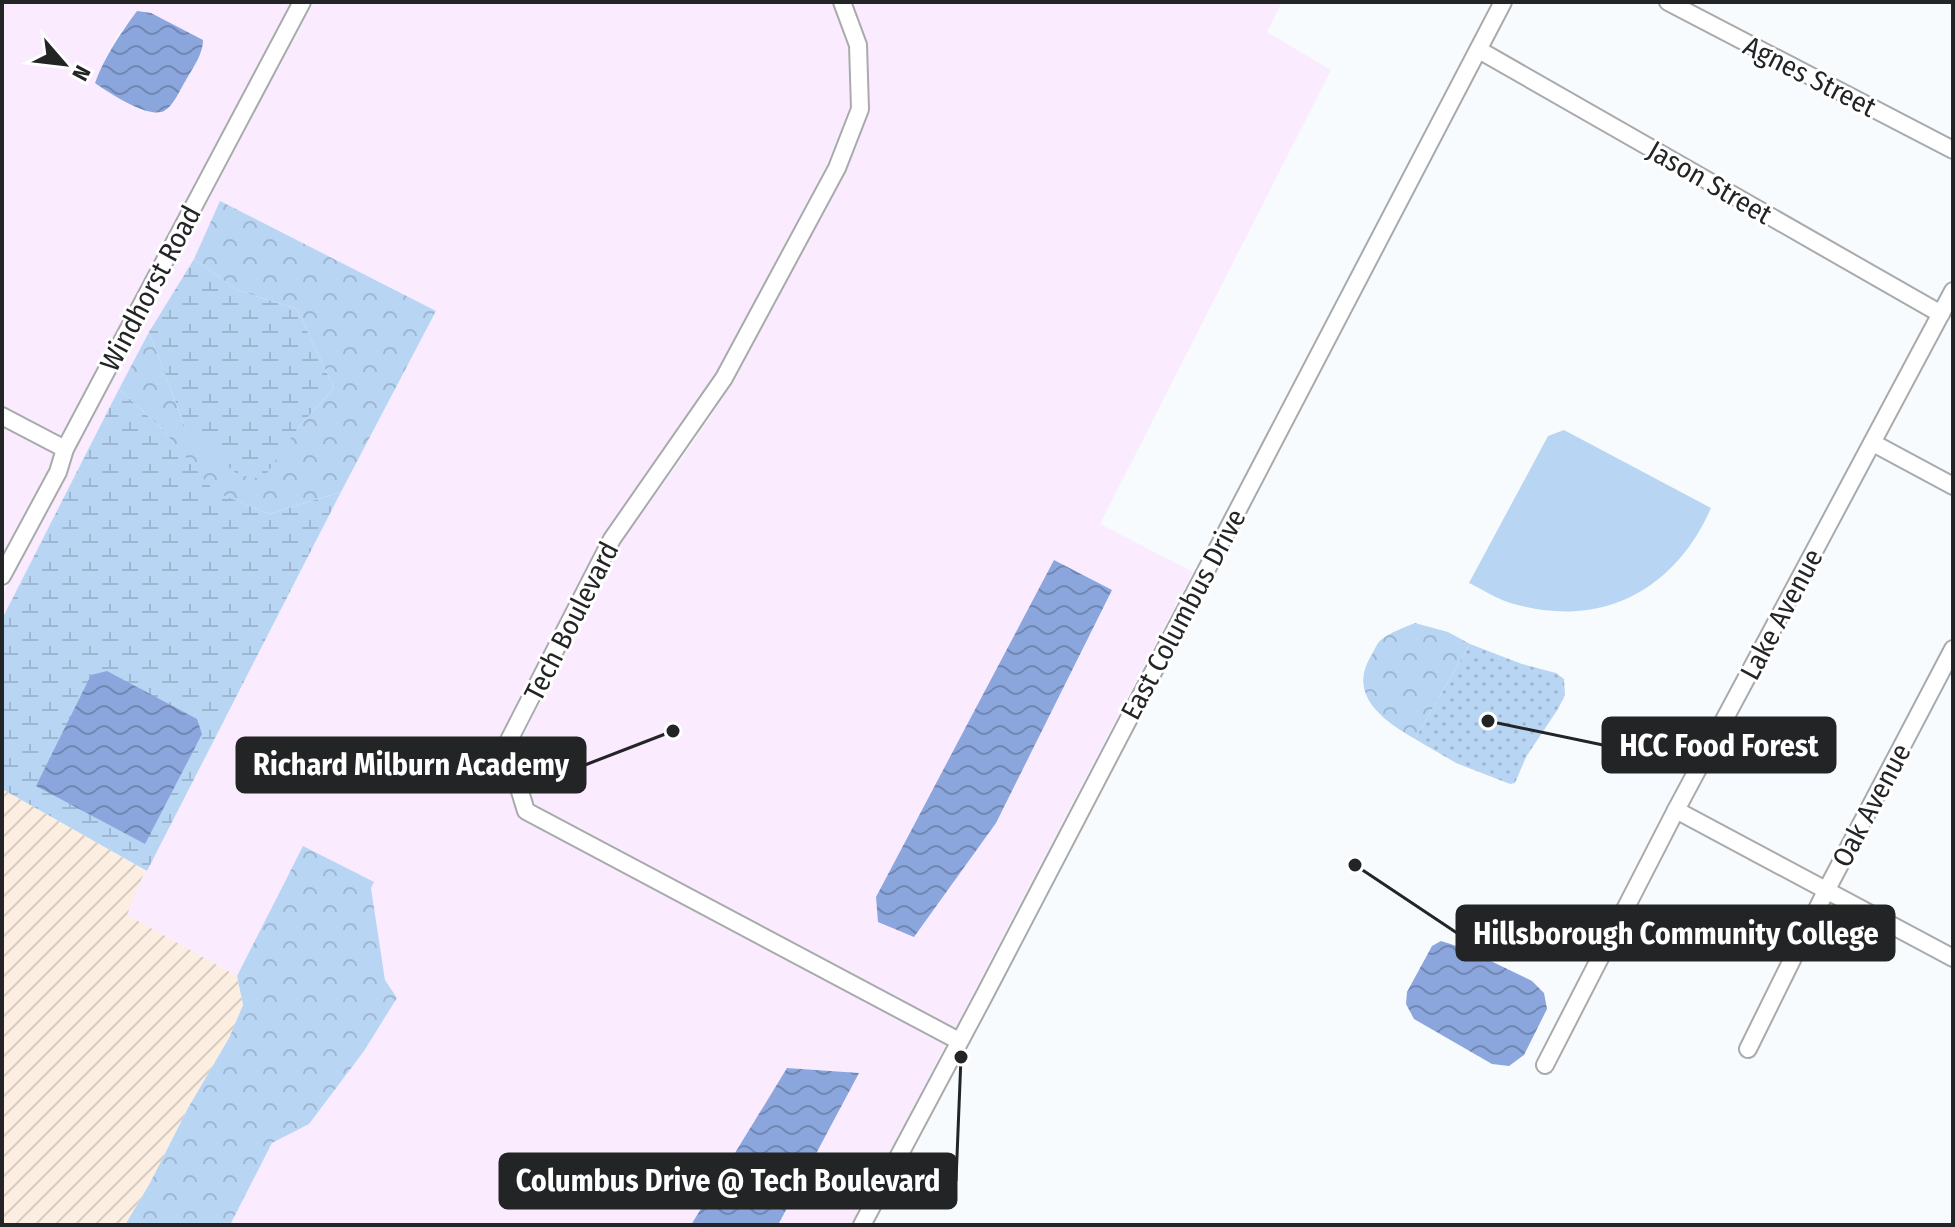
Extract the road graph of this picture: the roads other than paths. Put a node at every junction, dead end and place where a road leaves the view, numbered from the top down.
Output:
1 (302, 2) edge
2 (842, 2) edge
3 (1503, 2) edge
4 (1668, 2) edge
5 (1479, 50) junction
6 (1953, 150) edge
7 (1953, 291) edge
8 (1941, 314) junction
9 (2, 416) edge
10 (1873, 443) junction
11 (65, 449) junction
12 (1953, 486) edge
13 (2, 576) edge
14 (1953, 649) edge
15 (1676, 810) junction
16 (1826, 891) junction
17 (1953, 958) edge
18 (959, 1041) junction
19 (1748, 1049) dead end
20 (1545, 1065) dead end
21 (862, 1225) edge

1 - 11 street, Windhorst Road
2 - 18 street, Tech Boulevard
3 - 5 street, East Columbus Drive
4 - 6 street, Agnes Street
5 - 8 street, Jason Street
5 - 18 street, East Columbus Drive
7 - 8 street, Lake Avenue
8 - 10 street, Lake Avenue
9 - 11 street
10 - 12 street
10 - 15 street, Lake Avenue
11 - 13 street, Windhorst Road
14 - 16 street, Oak Avenue
15 - 16 street
15 - 20 street, Lake Avenue
16 - 17 street
16 - 19 street, Oak Avenue
18 - 21 street, East Columbus Drive

